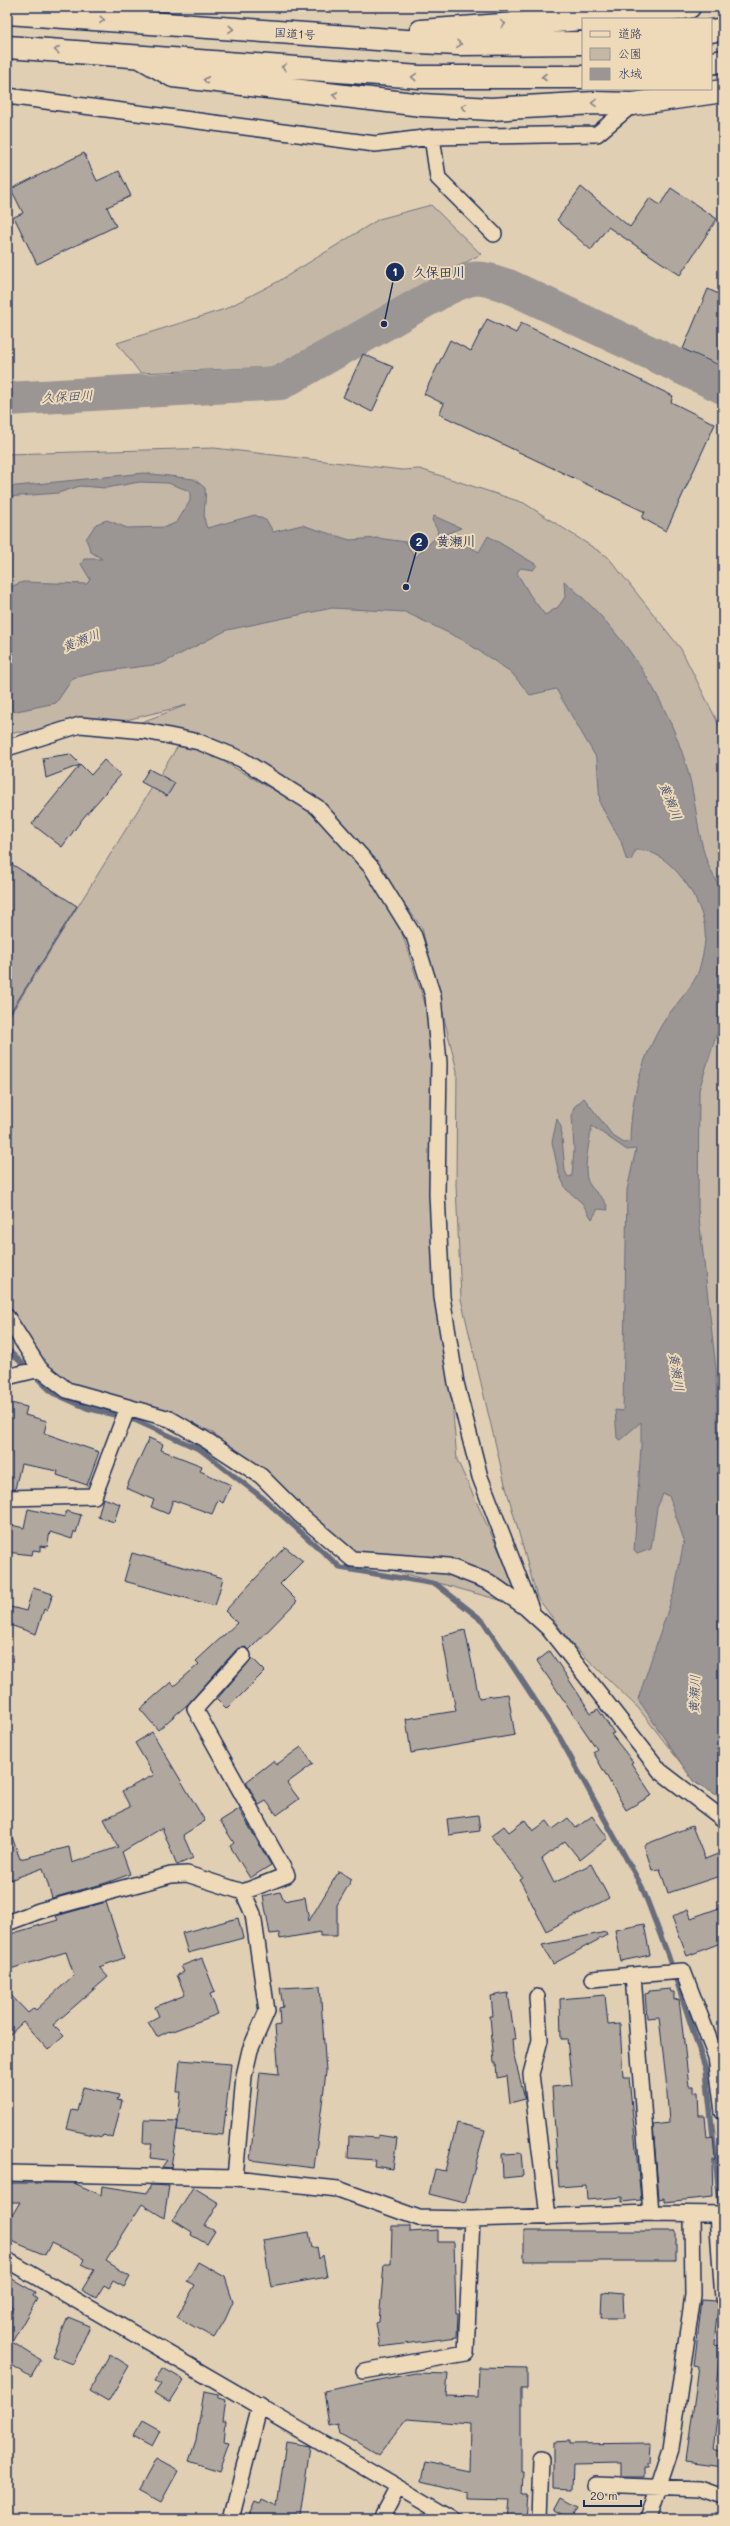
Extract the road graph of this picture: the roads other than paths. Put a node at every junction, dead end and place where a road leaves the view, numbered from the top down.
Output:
1 (688, 7) edge
2 (7, 13) edge
3 (553, 14) edge
4 (723, 29) edge
5 (712, 31) edge
6 (338, 37) junction
7 (582, 43) edge
8 (7, 47) edge
9 (140, 57) junction
10 (723, 61) edge
11 (712, 63) edge
12 (582, 77) edge
13 (723, 91) edge
14 (7, 96) edge
15 (633, 104) junction
16 (432, 137) junction
17 (494, 234) dead end
18 (7, 748) edge
19 (7, 1317) edge
20 (40, 1369) junction
21 (7, 1377) edge
22 (128, 1407) junction
23 (7, 1498) edge
24 (533, 1614) junction
25 (243, 1656) dead end
26 (723, 1819) edge
27 (244, 1892) junction
28 (7, 1923) edge
29 (633, 1974) junction
30 (593, 1979) dead end
31 (537, 1997) dead end
32 (719, 2056) edge
33 (723, 2112) edge
34 (7, 2173) edge
35 (235, 2178) junction
36 (651, 2214) junction
37 (692, 2214) junction
38 (720, 2214) edge
39 (548, 2217) junction
40 (472, 2220) junction
41 (7, 2260) edge
42 (723, 2298) edge
43 (364, 2370) dead end
44 (260, 2405) junction
45 (541, 2459) dead end
46 (596, 2485) dead end
47 (659, 2486) junction
48 (398, 2487) junction
49 (723, 2496) edge
50 (231, 2519) edge
51 (381, 2519) edge
52 (453, 2519) edge
53 (539, 2519) edge
54 (648, 2519) edge

1 - 3 highway
2 -> 6 highway, 国道1号
6 -> 3 highway
4 - 5 highway
6 -> 7 highway, 国道1号
9 -> 8 highway
12 -> 9 highway
15 -> 9 highway
10 - 11 highway
13 - 15 highway
14 - 16 street
15 - 16 street
16 - 17 street
18 - 24 street
19 - 20 street
20 - 21 street
20 - 22 street
22 - 23 street
22 - 24 street
24 - 26 street
25 - 27 street
27 - 28 street
27 - 35 street
29 - 30 street
29 - 32 street
29 - 36 street
31 - 39 street
32 - 33 street
34 - 35 street
35 - 40 street
36 - 37 street
36 - 39 street
37 - 38 street
37 - 47 street
38 - 42 street
39 - 40 street
40 - 43 street
41 - 44 street
44 - 48 street
44 - 50 street
45 - 53 street
46 - 47 street
47 - 49 street
47 - 54 street
48 - 51 street
48 - 52 street

